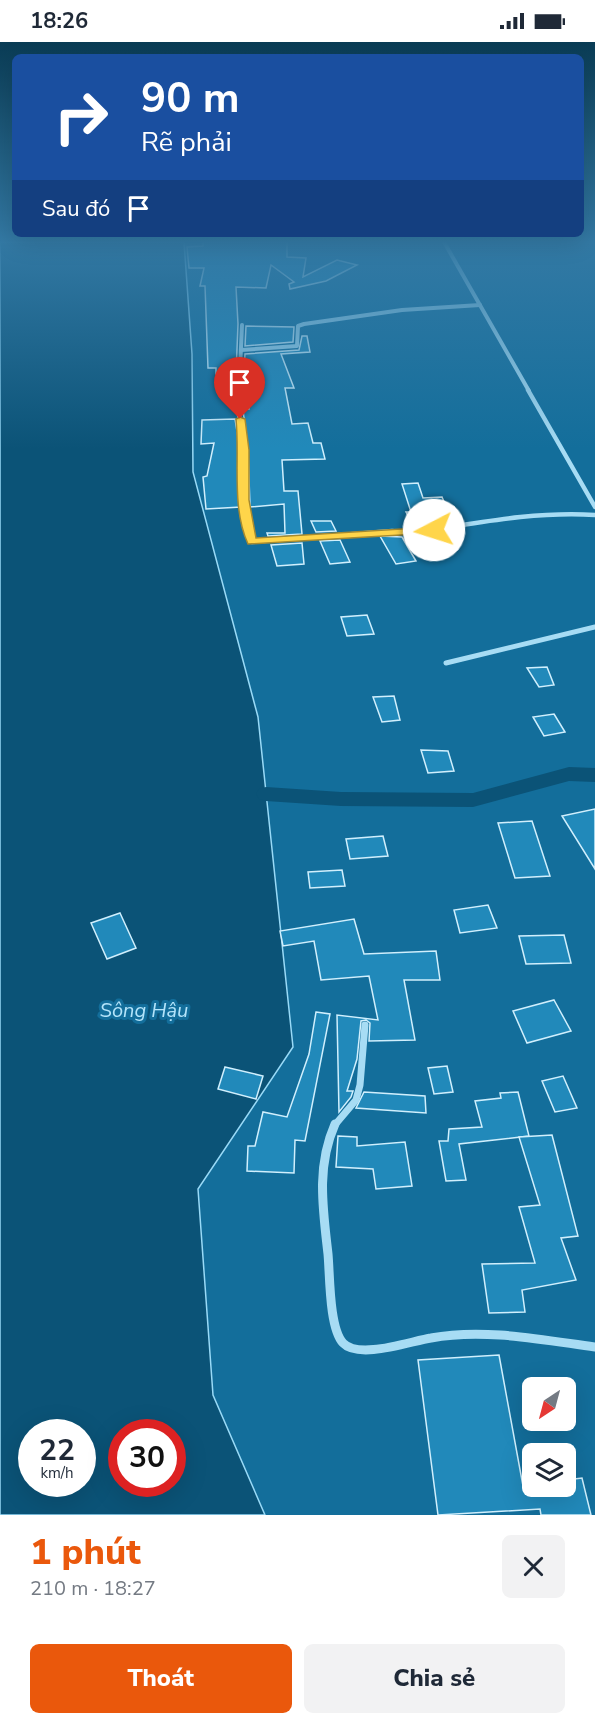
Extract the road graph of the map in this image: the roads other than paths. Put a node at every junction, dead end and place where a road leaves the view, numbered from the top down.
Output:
1 (398, 311) edge
2 (483, 311) edge
3 (242, 325) dead end
4 (241, 350) junction
5 (595, 507) edge
6 (595, 515) edge
7 (595, 627) edge
8 (446, 663) dead end
9 (365, 1025) dead end
10 (595, 1347) edge

1 - 4 street
2 - 5 street
3 - 4 street
4 - 6 street
7 - 8 street
9 - 10 street

